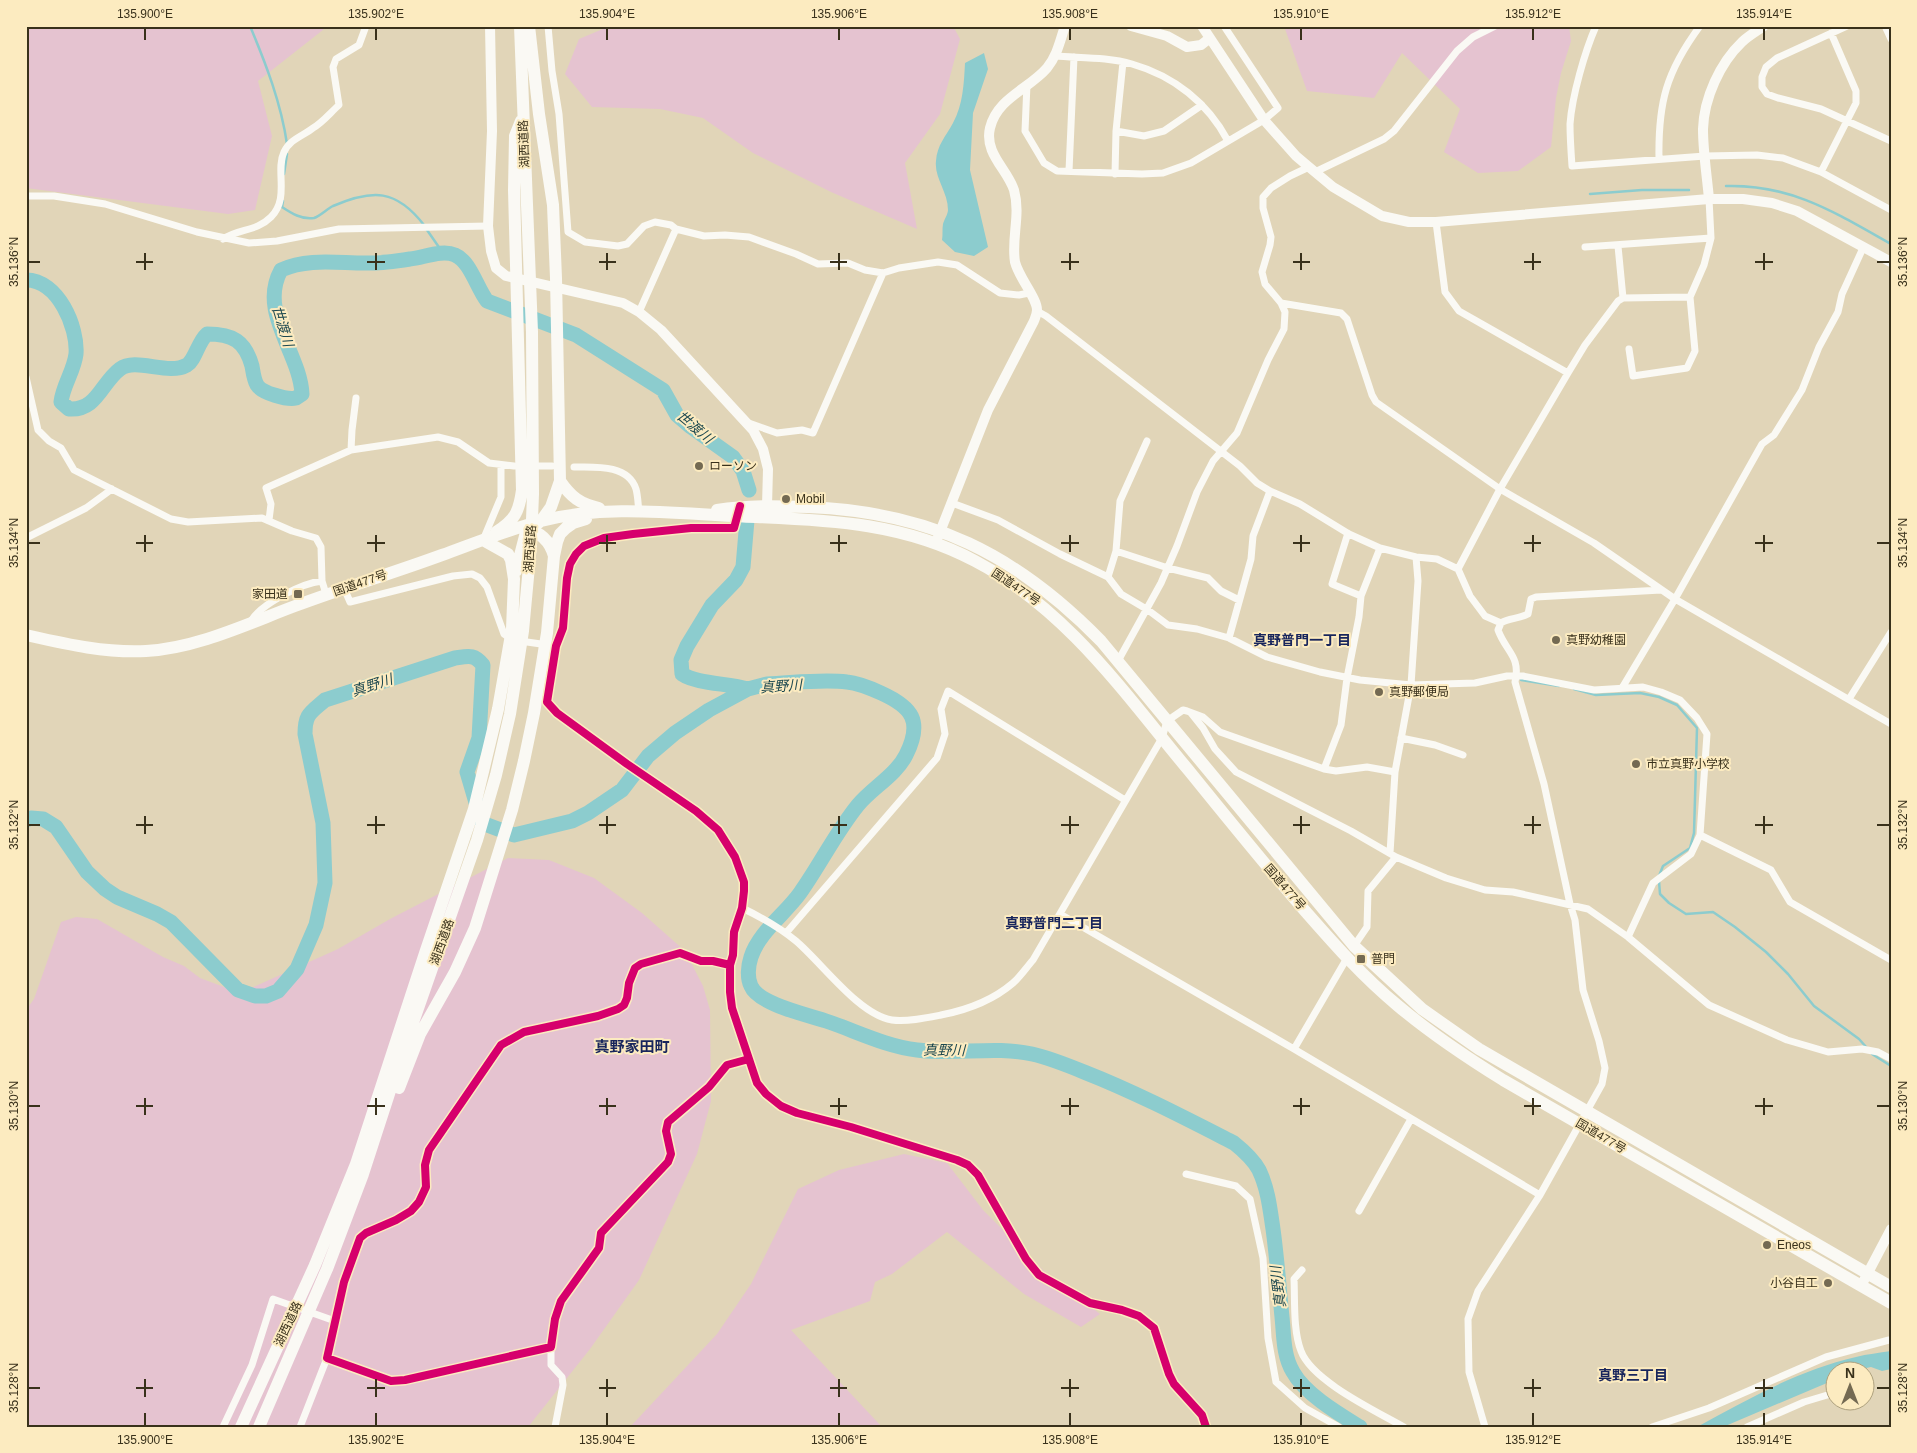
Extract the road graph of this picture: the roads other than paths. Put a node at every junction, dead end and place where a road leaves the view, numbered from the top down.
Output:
1 (366, 26) edge
2 (490, 26) edge
3 (520, 26) edge
4 (529, 26) edge
5 (548, 26) edge
6 (1065, 26) edge
7 (1131, 26) edge
8 (1202, 26) edge
9 (1224, 26) edge
10 (1494, 26) edge
11 (1596, 26) edge
12 (1700, 26) edge
13 (1764, 26) edge
14 (1847, 26) edge
15 (1885, 26) edge
16 (1831, 33) junction
17 (1210, 38) junction
18 (1891, 39) edge
19 (1055, 56) junction
20 (1074, 57) junction
21 (1123, 62) junction
22 (1027, 84) junction
23 (1202, 105) junction
24 (523, 117) junction
25 (1264, 120) junction
26 (1848, 120) junction
27 (1116, 131) junction
28 (1228, 141) junction
29 (1891, 141) edge
30 (1705, 156) junction
31 (1659, 159) junction
32 (1312, 169) junction
33 (1069, 171) junction
34 (1821, 172) junction
35 (1115, 174) junction
36 (26, 196) edge
37 (1709, 199) junction
38 (1891, 210) edge
39 (1436, 222) junction
40 (488, 226) junction
41 (676, 229) junction
42 (1711, 238) junction
43 (223, 239) junction
44 (1618, 246) junction
45 (1585, 247) dead end
46 (1863, 248) junction
47 (1891, 262) edge
48 (883, 273) junction
49 (1029, 293) junction
50 (1690, 297) junction
51 (1623, 298) junction
52 (1281, 303) junction
53 (1037, 311) junction
54 (639, 312) junction
55 (1629, 350) dead end
56 (1568, 373) junction
57 (26, 377) edge
58 (356, 398) dead end
59 (746, 421) junction
60 (1147, 441) dead end
61 (351, 450) junction
62 (1221, 452) junction
63 (501, 465) junction
64 (514, 466) dead end
65 (526, 466) dead end
66 (552, 466) dead end
67 (574, 467) dead end
68 (560, 481) junction
69 (112, 489) junction
70 (1500, 489) junction
71 (522, 490) junction
72 (1270, 491) junction
73 (952, 503) junction
74 (766, 506) junction
75 (738, 511) junction
76 (623, 512) junction
77 (639, 512) junction
78 (269, 520) junction
79 (541, 521) junction
80 (524, 529) junction
81 (940, 531) junction
82 (1348, 533) junction
83 (26, 538) edge
84 (483, 540) junction
85 (936, 543) junction
86 (1380, 548) junction
87 (1116, 551) junction
88 (554, 556) junction
89 (1416, 557) junction
90 (1168, 568) junction
91 (1458, 570) junction
92 (1108, 577) junction
93 (514, 579) junction
94 (322, 581) junction
95 (344, 588) junction
96 (1661, 590) junction
97 (326, 594) junction
98 (1361, 596) junction
99 (1675, 599) junction
100 (1239, 600) junction
101 (1148, 610) junction
102 (250, 623) junction
103 (1501, 623) junction
104 (518, 630) junction
105 (1891, 632) edge
106 (26, 635) edge
107 (1229, 638) junction
108 (556, 646) junction
109 (1118, 661) junction
110 (1517, 676) junction
111 (1347, 678) junction
112 (1411, 685) junction
113 (1622, 688) junction
114 (1849, 700) junction
115 (1191, 713) junction
116 (1167, 721) junction
117 (1891, 724) edge
118 (1162, 738) junction
119 (1401, 738) junction
120 (1464, 755) dead end
121 (1324, 769) junction
122 (1395, 772) junction
123 (1125, 800) junction
124 (1700, 835) junction
125 (1393, 855) junction
126 (1570, 904) junction
127 (448, 906) junction
128 (742, 908) junction
129 (1060, 914) junction
130 (784, 932) junction
131 (1628, 937) junction
132 (1354, 946) junction
133 (1347, 958) junction
134 (1891, 960) edge
135 (730, 965) junction
136 (1294, 1049) junction
137 (749, 1059) junction
138 (1891, 1059) edge
139 (1586, 1112) junction
140 (1411, 1119) junction
141 (1580, 1124) junction
142 (358, 1172) junction
143 (1186, 1174) dead end
144 (1540, 1195) junction
145 (1359, 1211) dead end
146 (1891, 1229) edge
147 (1302, 1270) dead end
148 (1864, 1280) junction
149 (1891, 1287) edge
150 (1891, 1303) edge
151 (333, 1320) junction
152 (1889, 1340) dead end
153 (551, 1348) junction
154 (326, 1358) junction
155 (1824, 1396) edge
156 (223, 1427) edge
157 (241, 1427) edge
158 (259, 1427) edge
159 (300, 1427) edge
160 (556, 1427) edge
161 (1206, 1427) edge
162 (1339, 1427) edge
163 (1404, 1427) edge
164 (1484, 1427) edge
165 (1652, 1427) edge
166 (1747, 1427) edge

1 - 43 street
2 - 40 street
3 - 24 highway, 湖西道路
4 - 68 highway
5 - 41 street
6 - 19 street
7 - 17 street
8 - 17 street
9 - 25 street
10 - 32 street
11 - 31 street
12 - 31 street
13 - 30 street
14 - 16 street
15 - 18 street
16 - 26 street
16 - 26 street
17 - 25 street
19 - 20 street
19 - 22 street
20 - 21 street
20 - 33 street
21 - 23 street
21 - 27 street
22 - 33 street
22 - 49 street
23 - 27 street
23 - 28 street
24 - 71 highway
24 - 104 highway, 湖西道路
25 - 28 street
25 - 32 street
26 - 29 street
26 - 34 street
27 - 35 street
28 - 35 street
30 - 31 street
30 - 34 street
30 - 37 street
32 - 39 street
32 - 52 street
33 - 35 street
34 - 38 street
36 - 43 street
37 - 39 street
37 - 42 street
37 - 46 street
39 - 56 street
40 - 43 street
40 - 54 street
41 - 48 street
41 - 54 street
42 - 44 street
42 - 50 street
44 - 45 street
44 - 51 street
46 - 47 street
46 - 99 street
48 - 49 street
48 - 59 street
49 - 53 street
50 - 51 street
50 - 55 street
51 - 56 street
52 - 62 street
52 - 70 street
53 - 62 street
53 - 73 street
54 - 59 street
56 - 70 street
57 - 69 street
58 - 61 street
59 - 74 street
60 - 87 street
61 - 63 street
61 - 78 street
62 - 72 street
62 - 90 street
63 - 64 street
63 - 84 street
65 - 66 street
67 - 77 street
68 - 76 highway
68 - 79 highway
69 - 78 street
69 - 83 street
70 - 91 street
70 - 96 street
71 - 79 highway
71 - 84 highway
72 - 82 street
72 - 100 street
73 - 81 street
73 - 92 street
74 - 75 highway, 国道477号
74 - 81 highway, 国道477号
75 - 77 highway, 国道477号
75 - 85 highway, 国道477号
75 - 108 street
76 - 77 highway, 国道477号
76 - 79 highway, 国道477号
76 - 88 highway
78 - 94 street
79 - 80 highway, 国道477号
80 - 84 highway, 国道477号
80 - 88 highway
80 - 93 highway
81 - 85 street
81 - 109 highway, 国道477号
82 - 86 street
82 - 98 street
84 - 93 highway
84 - 95 highway, 国道477号
85 - 118 highway, 国道477号
86 - 89 street
86 - 98 street
87 - 90 street
87 - 92 street
88 - 142 highway
89 - 91 street
89 - 112 street
90 - 100 street
90 - 101 street
91 - 103 street
92 - 101 street
93 - 104 highway
94 - 97 street
94 - 102 street
95 - 97 highway, 国道477号
95 - 108 street
96 - 99 street
96 - 103 street
97 - 102 highway, 国道477号
98 - 111 street
99 - 113 street
99 - 114 street
100 - 107 street
101 - 107 street
101 - 109 street
102 - 106 highway, 国道477号
103 - 110 street
104 - 127 highway
105 - 114 street
107 - 111 street
108 - 128 street
109 - 116 highway, 国道477号
110 - 112 street
110 - 113 street
110 - 126 street
111 - 112 street
111 - 121 street
112 - 119 street
113 - 124 street
114 - 117 street
115 - 116 street
115 - 121 street
115 - 125 street
116 - 118 street
116 - 132 highway, 国道477号
118 - 123 street
118 - 133 highway, 国道477号
119 - 120 street
119 - 122 street
121 - 122 street
122 - 125 street
123 - 129 street
123 - 130 street
124 - 131 street
124 - 134 street
125 - 126 street
125 - 132 street
126 - 131 street
126 - 139 street
127 - 142 highway, 湖西道路
127 - 142 highway
128 - 130 street
128 - 135 street
129 - 130 street
129 - 136 street
131 - 138 street
132 - 139 highway, 国道477号
133 - 136 street
133 - 141 highway, 国道477号
135 - 137 street
135 - 151 street
136 - 140 street
137 - 153 street
137 - 161 street
139 - 141 street
139 - 148 highway, 国道477号
140 - 144 street
140 - 145 street
141 - 144 street
141 - 148 highway, 国道477号
142 - 157 highway, 湖西道路
142 - 158 highway, 湖西道路
143 - 162 street
144 - 164 street
146 - 148 street
147 - 163 street
148 - 149 highway, 国道477号
148 - 150 highway, 国道477号
151 - 154 street
151 - 156 street
152 - 165 street
153 - 154 street
153 - 160 street
154 - 159 street
155 - 166 street

